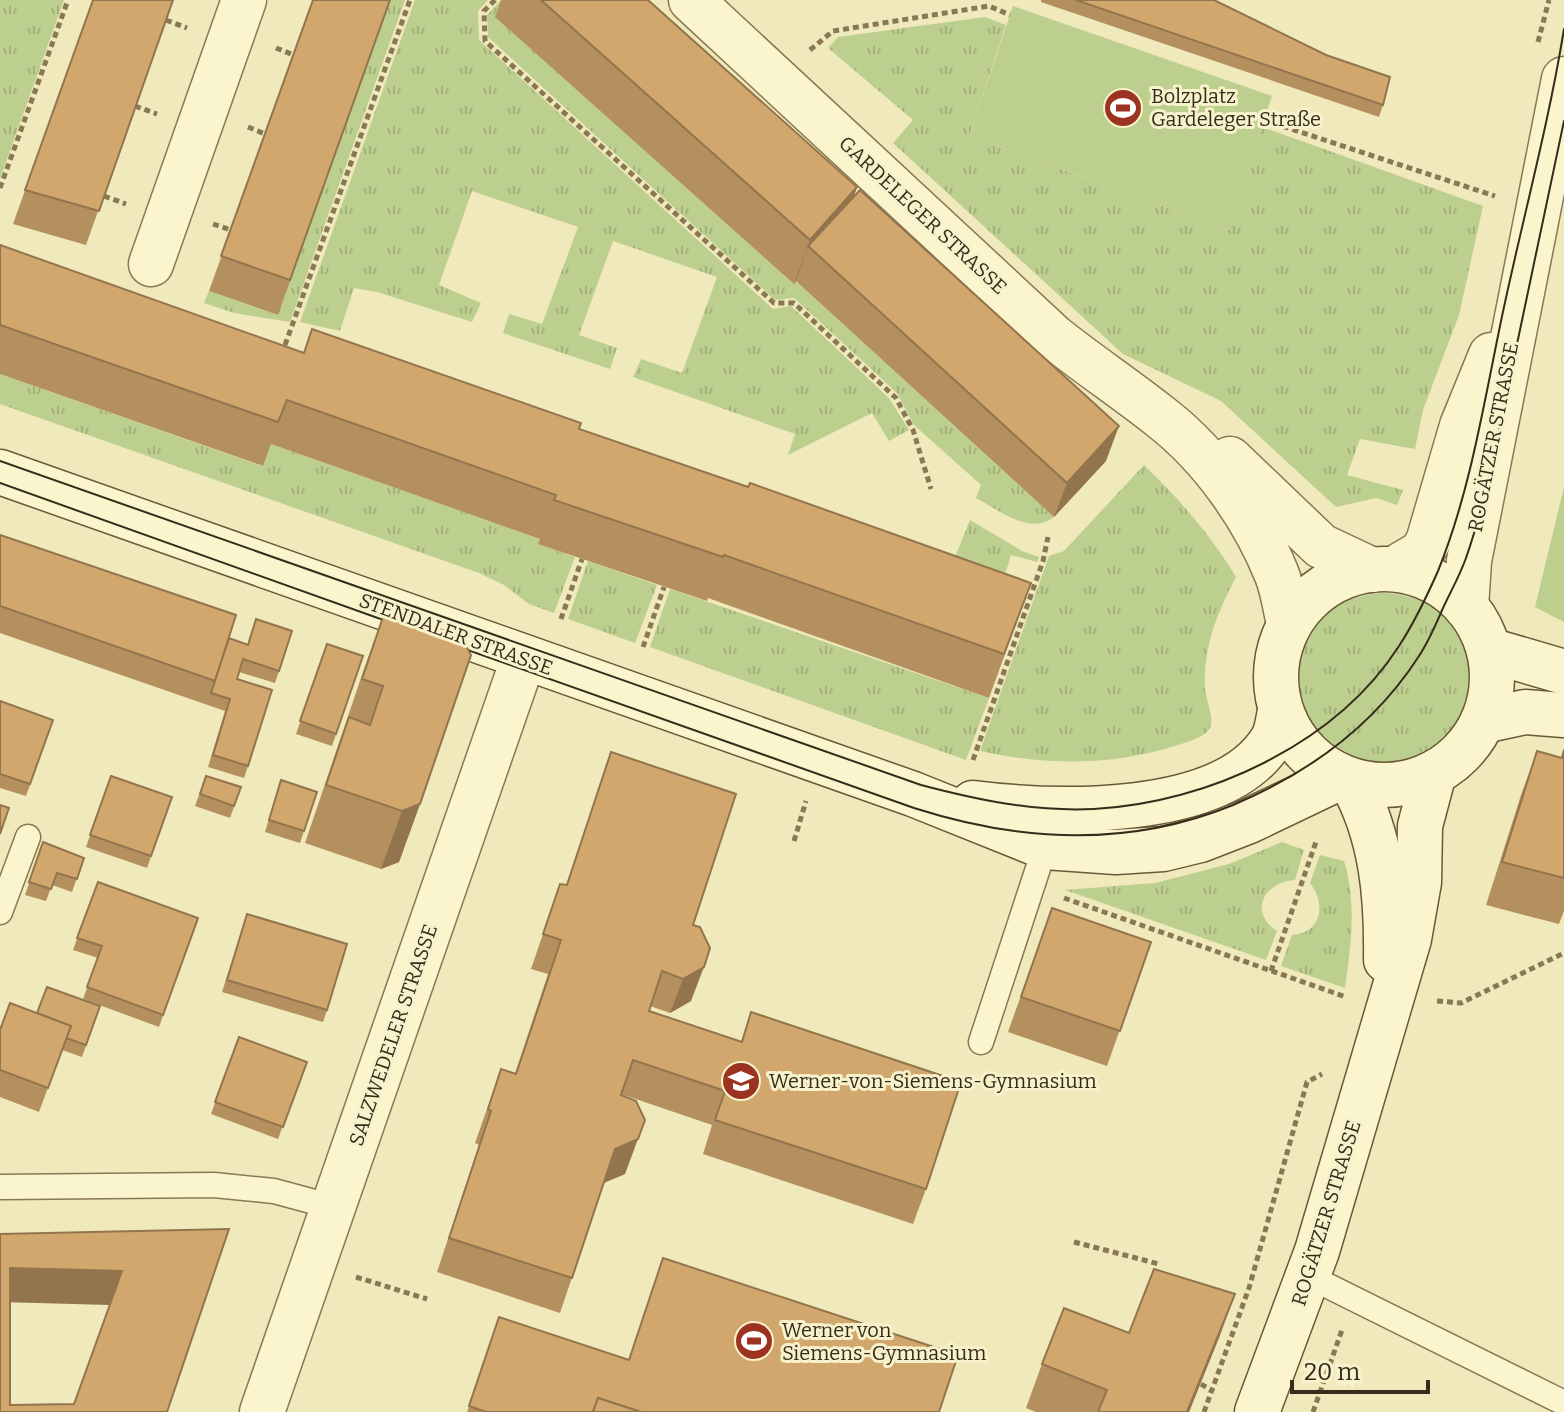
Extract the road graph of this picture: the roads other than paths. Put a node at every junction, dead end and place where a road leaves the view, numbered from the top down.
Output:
1 (244, 0) edge
2 (691, 0) edge
3 (1564, 79) edge
4 (151, 264) dead end
5 (1526, 268) junction
6 (1163, 419) junction
7 (0, 472) edge
8 (1383, 569) junction
9 (1466, 607) junction
10 (1289, 623) junction
11 (1489, 650) junction
12 (524, 657) junction
13 (1564, 672) edge
14 (1280, 711) junction
15 (1564, 715) edge
16 (1483, 721) junction
17 (1434, 773) junction
18 (1346, 779) junction
19 (913, 794) junction
20 (28, 837) dead end
21 (1045, 847) junction
22 (0, 912) edge
23 (1386, 1012) junction
24 (981, 1042) dead end
25 (0, 1187) edge
26 (333, 1207) junction
27 (1308, 1276) junction
28 (1564, 1403) edge
29 (262, 1412) edge
30 (1257, 1412) edge

1 - 4 street
2 - 6 street, GARDELEGER STRASSE
3 - 5 street, ROGÄTZER STRASSE
5 - 8 street, ROGÄTZER STRASSE
5 - 9 street, ROGÄTZER STRASSE
6 - 8 street, GARDELEGER STRASSE
6 - 10 street, GARDELEGER STRASSE
7 - 12 street, STENDALER STRASSE
8 - 9 street
8 - 10 street
9 - 11 street
10 - 14 street
11 - 13 street
11 - 16 street
12 - 19 street, STENDALER STRASSE
12 - 26 street, SALZWEDELER STRASSE
14 - 18 street
14 - 19 street, STENDALER STRASSE
15 - 16 street
16 - 17 street
17 - 18 street
17 - 23 street, ROGÄTZER STRASSE
18 - 21 street, STENDALER STRASSE
18 - 23 street, ROGÄTZER STRASSE
19 - 21 street, STENDALER STRASSE
20 - 22 lane
21 - 24 lane
23 - 27 street, ROGÄTZER STRASSE
25 - 26 lane
26 - 29 street, SALZWEDELER STRASSE
27 - 28 lane
27 - 30 street, ROGÄTZER STRASSE

